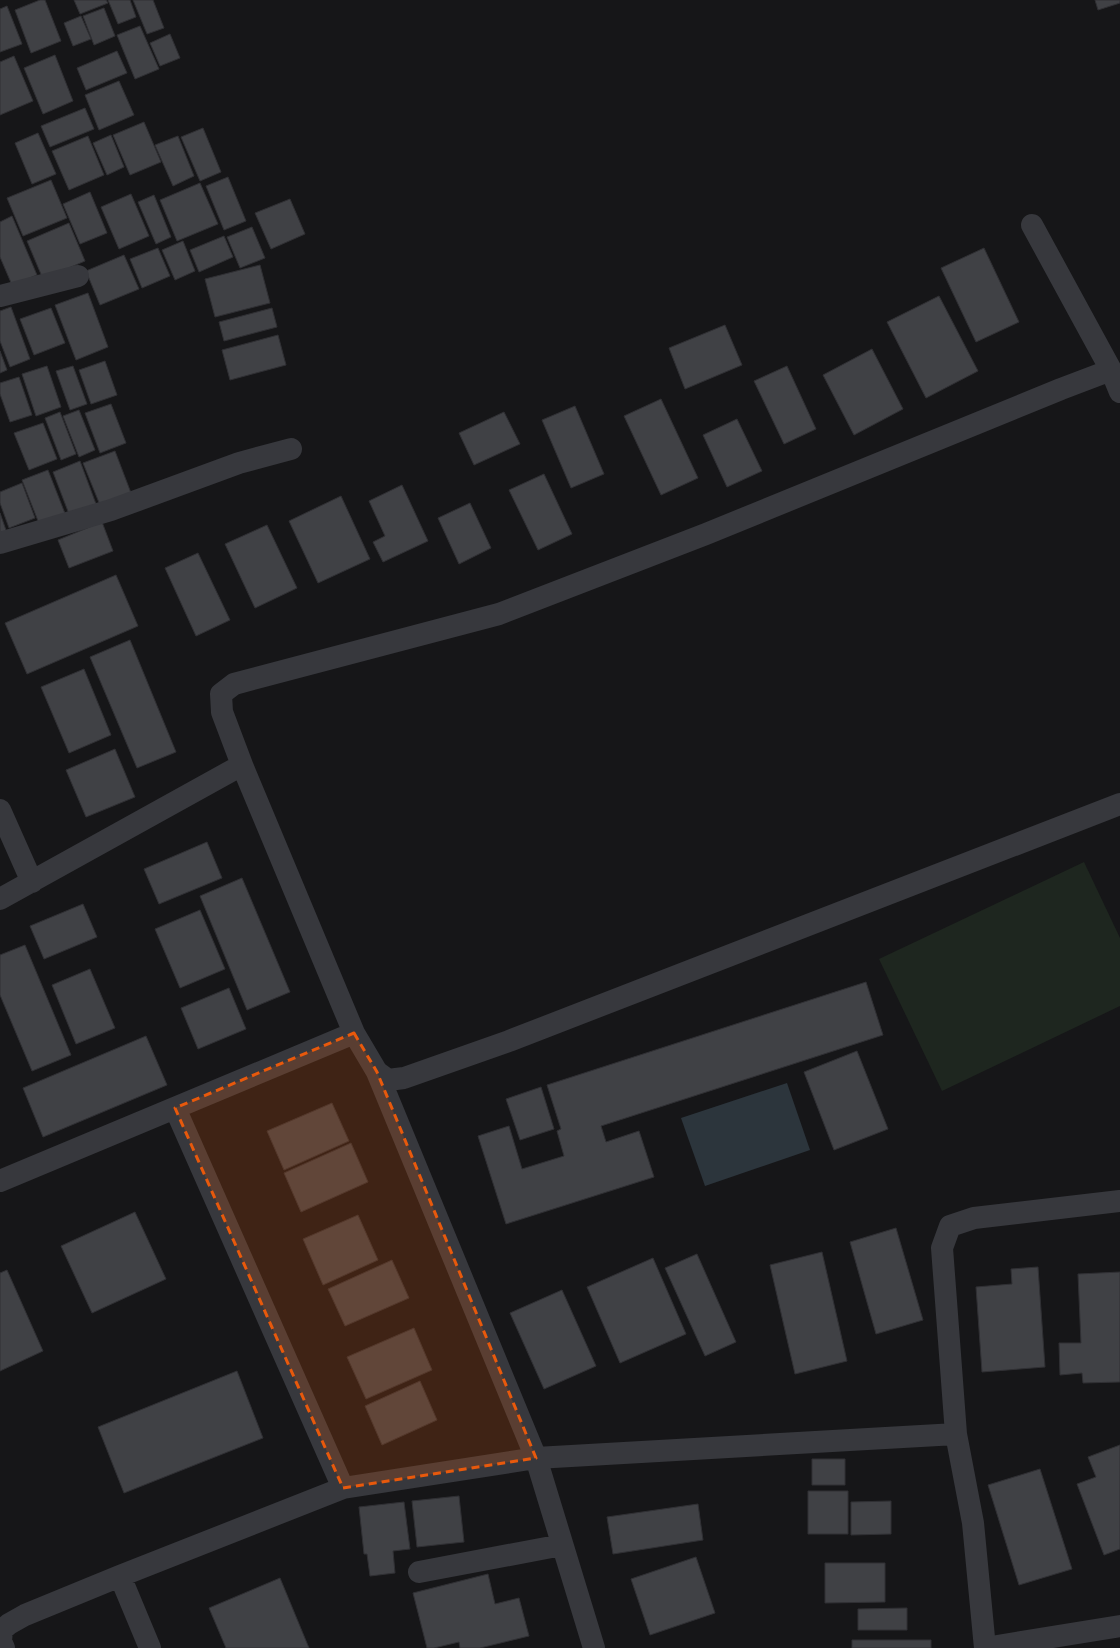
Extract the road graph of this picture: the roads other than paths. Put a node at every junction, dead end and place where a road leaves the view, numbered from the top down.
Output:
1 (1032, 225) dead end
2 (78, 276) dead end
3 (0, 296) edge
4 (1111, 370) junction
5 (1120, 392) edge
6 (291, 449) dead end
7 (0, 543) edge
8 (242, 766) junction
9 (1120, 804) edge
10 (0, 810) edge
11 (32, 882) junction
12 (0, 899) edge
13 (354, 1033) junction
14 (376, 1072) junction
15 (175, 1108) junction
16 (0, 1180) edge
17 (1120, 1201) edge
18 (956, 1434) junction
19 (536, 1458) junction
20 (343, 1488) junction
21 (562, 1545) junction
22 (419, 1572) dead end
23 (120, 1576) junction
24 (1120, 1626) edge
25 (4, 1648) edge
26 (150, 1648) edge
27 (594, 1648) edge
28 (985, 1648) edge

1 - 4 street
2 - 3 street
4 - 5 street
4 - 8 street
6 - 7 street
8 - 11 street
8 - 13 street
9 - 14 street
10 - 11 street
11 - 12 street
13 - 14 street
13 - 15 street
14 - 19 street
15 - 16 street
15 - 20 street
17 - 18 street
18 - 19 street
18 - 28 street
19 - 20 street
19 - 21 street
20 - 23 street
21 - 22 street
21 - 27 street
23 - 25 street
23 - 26 street
24 - 28 street

